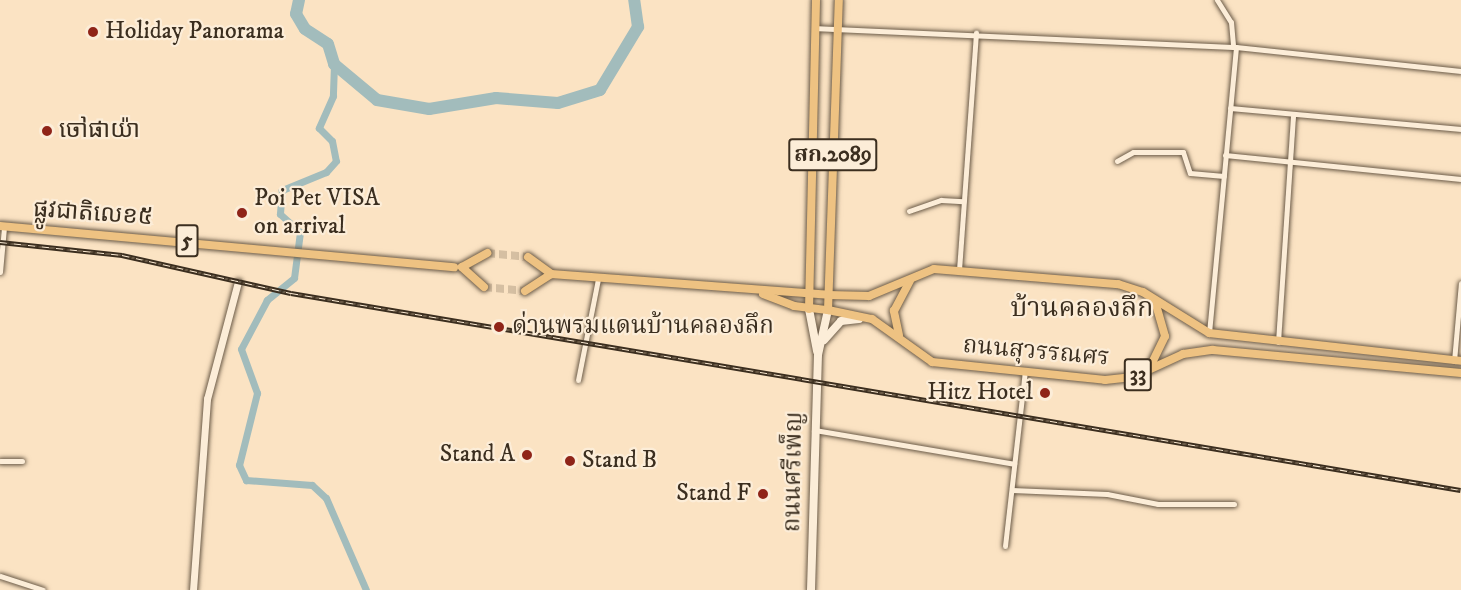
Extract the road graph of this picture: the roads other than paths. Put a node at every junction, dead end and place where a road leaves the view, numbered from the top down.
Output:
1 (816, 0) edge
2 (839, 0) edge
3 (1217, 0) edge
4 (837, 26) junction
5 (816, 28) junction
6 (976, 33) junction
7 (1234, 47) junction
8 (1461, 71) edge
9 (1230, 108) junction
10 (1293, 114) junction
11 (1461, 129) edge
12 (1225, 155) junction
13 (1118, 161) dead end
14 (1293, 164) junction
15 (1224, 176) junction
16 (1461, 179) edge
17 (963, 201) junction
18 (909, 211) dead end
19 (2, 226) edge
20 (487, 254) tunnel mouth
21 (528, 257) tunnel mouth
22 (454, 267) dead end
23 (959, 270) junction
24 (0, 272) edge
25 (551, 274) junction
26 (914, 277) junction
27 (598, 279) junction
28 (238, 282) dead end
29 (1461, 283) edge
30 (484, 287) tunnel mouth
31 (525, 291) tunnel mouth
32 (763, 294) junction
33 (809, 294) junction
34 (828, 295) junction
35 (1148, 295) junction
36 (809, 309) junction
37 (828, 310) junction
38 (872, 319) junction
39 (1209, 333) junction
40 (901, 341) junction
41 (1278, 342) junction
42 (818, 355) junction
43 (1457, 361) edge
44 (1146, 370) junction
45 (1025, 371) junction
46 (1461, 373) edge
47 (578, 380) dead end
48 (814, 430) junction
49 (0, 460) edge
50 (22, 461) dead end
51 (1014, 464) junction
52 (1012, 490) junction
53 (1234, 504) dead end
54 (1005, 546) dead end
55 (0, 576) edge
56 (43, 590) edge
57 (193, 590) edge
58 (811, 590) edge

1 - 5 main road, สก.2089
2 - 4 main road, สก.2089
3 - 7 street
4 - 5 street
4 - 6 street
4 - 34 main road, สก.2089
5 - 33 main road, สก.2089
6 - 7 street
6 - 17 street
7 - 8 street
7 - 9 street
9 - 10 street
9 - 12 street
10 - 11 street
10 - 14 street
12 - 14 street
12 - 15 street
13 - 15 street
14 - 16 street
14 - 41 street
15 - 39 street
17 - 18 street
17 - 23 street
19 - 22 main road, ផ្លូវជាតិលេខ៥ / 5
19 - 24 street
20 - 30 main road
21 - 25 main road
23 - 26 main road, ถนนสุวรรณศร
23 - 35 main road, ถนนสุวรรณศร
25 - 27 main road, ถนนสุวรรณศร
25 - 31 main road
26 - 34 main road, ถนนสุวรรณศร
26 - 40 main road
27 - 32 main road, ถนนสุวรรณศร
27 - 47 street
28 - 57 street
29 - 43 street
32 - 33 main road, ถนนสุวรรณศร
32 - 36 main road, ถนนสุวรรณศร / 33
33 - 34 main road, ถนนสุวรรณศร
33 - 36 main road, สก.2089
34 - 37 main road, สก.2089
35 - 39 main road, ถนนสุวรรณศร
35 - 44 main road
36 - 37 main road, ถนนสุวรรณศร / 33
36 - 42 main road, ถนนศรีเพ็ญ
37 - 38 main road, ถนนสุวรรณศร / 33
37 - 42 main road, ถนนศรีเพ็ญ
38 - 40 main road, ถนนสุวรรณศร / 33
38 - 42 main road
39 - 41 main road, ถนนสุวรรณศร
40 - 45 main road, ถนนสุวรรณศร / 33
41 - 43 main road, ถนนสุวรรณศร
42 - 48 main road, ถนนศรีเพ็ญ
44 - 45 main road, ถนนสุวรรณศร / 33
44 - 46 main road, ถนนสุวรรณศร / 33
45 - 51 street
48 - 51 street
48 - 58 main road, ถนนศรีเพ็ญ
49 - 50 street
51 - 52 street
52 - 53 street
52 - 54 street
55 - 56 street

